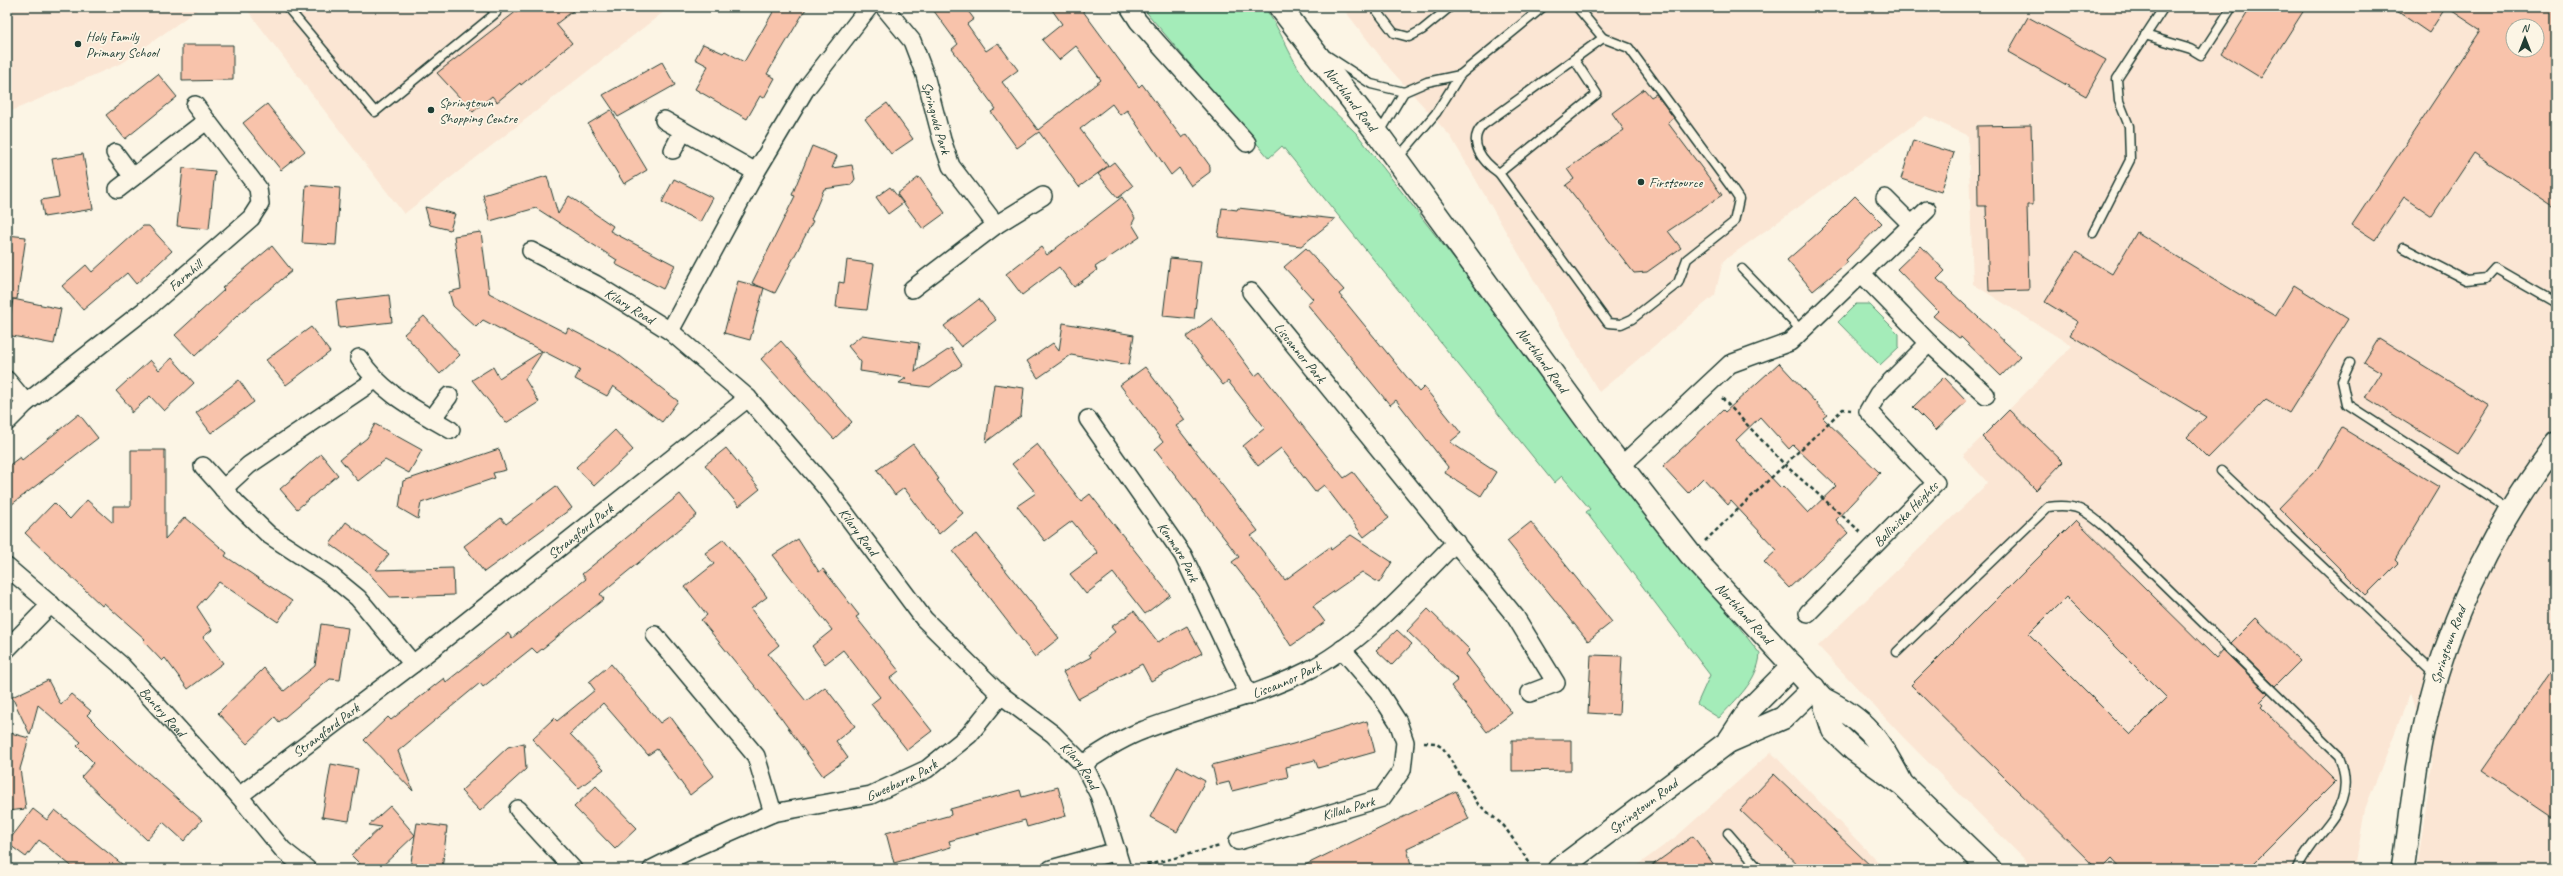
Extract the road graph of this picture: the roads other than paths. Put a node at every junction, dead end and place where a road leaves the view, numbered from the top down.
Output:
1 (287, 7) edge
2 (490, 7) edge
3 (869, 7) edge
4 (884, 7) edge
5 (1129, 7) edge
6 (1280, 7) edge
7 (1374, 7) edge
8 (1450, 7) edge
9 (1543, 7) edge
10 (1577, 7) edge
11 (2164, 7) edge
12 (2232, 7) edge
13 (2145, 34) junction
14 (1603, 38) junction
15 (1308, 44) junction
16 (1574, 59) junction
17 (1460, 75) junction
18 (1404, 92) junction
19 (195, 105) dead end
20 (664, 120) dead end
21 (206, 121) junction
22 (683, 131) junction
23 (1378, 134) junction
24 (1247, 143) dead end
25 (673, 150) dead end
26 (115, 154) dead end
27 (1396, 159) junction
28 (756, 172) junction
29 (1499, 173) junction
30 (134, 177) junction
31 (118, 189) dead end
32 (1043, 196) dead end
33 (1885, 198) dead end
34 (1927, 210) dead end
35 (1911, 224) junction
36 (996, 225) junction
37 (2093, 233) dead end
38 (2404, 248) dead end
39 (531, 251) dead end
40 (1742, 269) dead end
41 (1862, 274) junction
42 (912, 289) dead end
43 (1251, 292) dead end
44 (2556, 303) edge
45 (670, 330) junction
46 (1802, 331) junction
47 (1929, 343) junction
48 (359, 358) dead end
49 (2350, 363) dead end
50 (7, 380) edge
51 (375, 380) junction
52 (1986, 395) dead end
53 (449, 396) dead end
54 (748, 398) junction
55 (26, 404) junction
56 (432, 419) junction
57 (1088, 419) dead end
58 (7, 422) edge
59 (451, 430) dead end
60 (2556, 444) edge
61 (203, 466) dead end
62 (1621, 466) junction
63 (2221, 471) dead end
64 (223, 488) junction
65 (2510, 510) junction
66 (1456, 542) junction
67 (7, 567) edge
68 (51, 604) junction
69 (1808, 613) dead end
70 (655, 635) dead end
71 (7, 649) edge
72 (1342, 649) junction
73 (1897, 652) dead end
74 (413, 664) junction
75 (1794, 666) junction
76 (2438, 676) junction
77 (1530, 692) dead end
78 (1818, 693) junction
79 (1001, 695) junction
80 (1249, 696) junction
81 (1728, 742) junction
82 (1083, 764) junction
83 (239, 796) junction
84 (518, 809) dead end
85 (773, 813) junction
86 (1728, 833) dead end
87 (1238, 841) road end
88 (1117, 850) junction
89 (1130, 868) edge
90 (306, 869) edge
91 (573, 869) edge
92 (652, 869) edge
93 (1051, 869) edge
94 (1559, 869) edge
95 (1759, 869) edge
96 (1990, 869) edge
97 (2297, 869) edge
98 (2403, 869) edge

1 - 2 lane
3 - 28 street
4 - 36 street, Springvale Park
5 - 24 street
6 - 15 main road, Northland Road
7 - 8 lane
9 - 17 lane
10 - 14 lane
11 - 13 lane
12 - 13 lane
13 - 37 lane
14 - 16 lane
14 - 29 lane
15 - 18 lane
15 - 23 main road, Northland Road
16 - 29 lane
16 - 29 lane
17 - 18 lane
17 - 27 lane
18 - 23 lane
19 - 21 street, Farmhill
20 - 22 street
21 - 30 street
21 - 55 street, Farmhill
22 - 25 street
22 - 28 street
23 - 27 main road, Northland Road
26 - 30 street
27 - 62 main road, Northland Road
28 - 45 street
30 - 31 street
32 - 36 street
33 - 35 street
34 - 35 street
35 - 41 street
36 - 42 street
38 - 44 lane
39 - 45 street, Kilary Road
40 - 46 lane
41 - 46 street
41 - 47 street
43 - 66 street, Liscannor Park
45 - 54 street, Kilary Road
46 - 62 street
47 - 52 street
47 - 69 street, Balliniska Heights
48 - 51 street
49 - 65 lane
50 - 55 street
51 - 56 street
51 - 64 street
53 - 56 street
54 - 74 street, Strangford Park
54 - 79 street, Kilary Road
55 - 58 street, Farmhill
56 - 59 street
57 - 80 street, Kenmare Park
60 - 65 street, Springtown Road
61 - 64 street
62 - 75 main road, Northland Road
63 - 76 lane
64 - 74 street
65 - 76 street, Springtown Road
66 - 72 street, Liscannor Park
66 - 77 street, Liscannor Park
67 - 68 street, Bantry Road
68 - 71 street
68 - 83 street, Bantry Road
70 - 85 street
72 - 80 street, Liscannor Park
72 - 87 street, Killala Park
73 - 97 lane
74 - 83 street, Strangford Park
75 - 78 main road, Northland Road
75 - 81 main road, Springtown Road
76 - 98 street, Springtown Road
78 - 81 main road, Springtown Road
78 - 96 main road, Northland Road
79 - 82 street, Kilary Road
79 - 85 street, Gweebarra Park
80 - 82 street, Liscannor Park
81 - 94 main road, Springtown Road
82 - 88 street, Kilary Road
83 - 90 street, Bantry Road
84 - 91 street
85 - 92 street, Gweebarra Park
86 - 95 lane
88 - 89 street, Kilary Road
88 - 93 street

